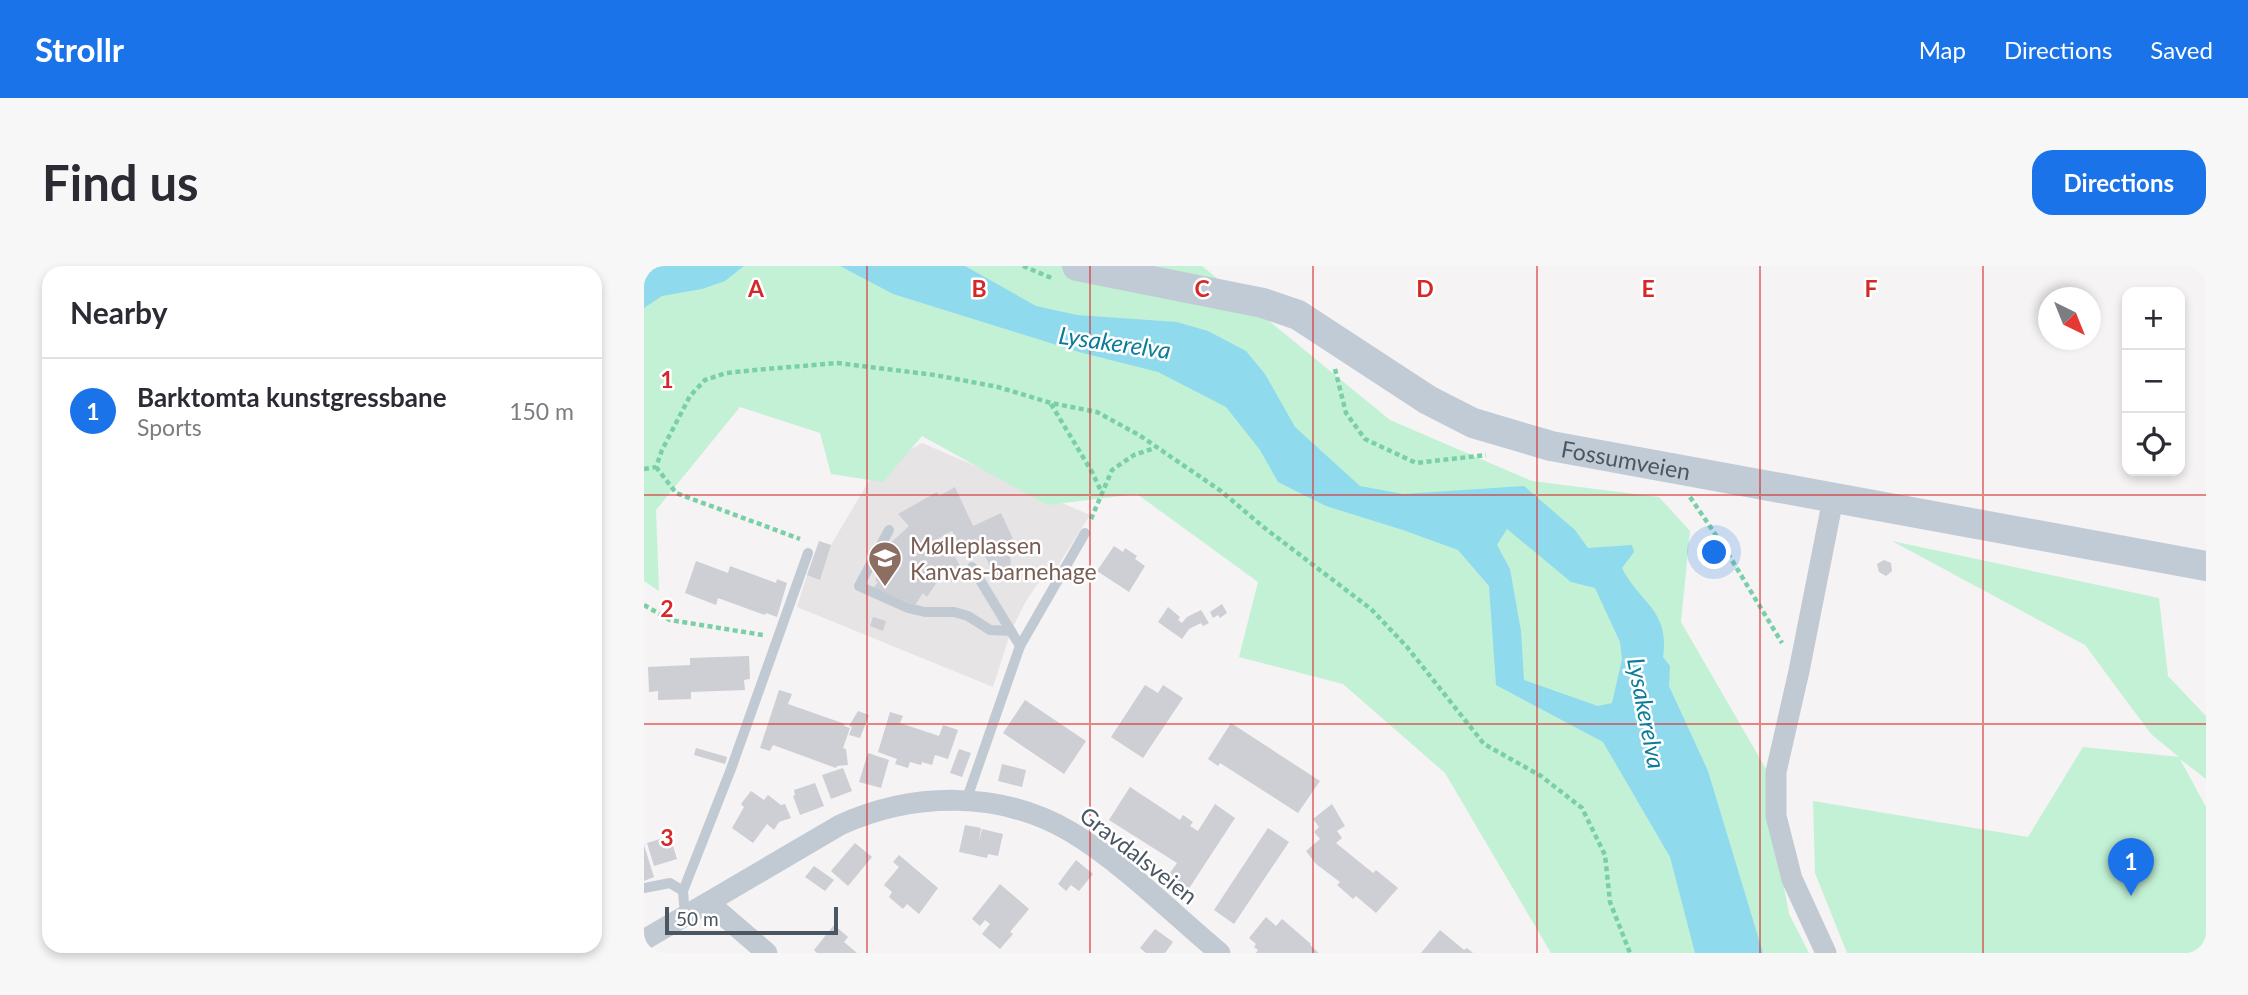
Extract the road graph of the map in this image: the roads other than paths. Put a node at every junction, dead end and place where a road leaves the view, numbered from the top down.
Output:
1 (1077, 266) edge
2 (1833, 499) junction
3 (889, 530) dead end
4 (1085, 533) road end
5 (808, 553) road end
6 (2206, 566) edge
7 (972, 567) dead end
8 (1011, 631) junction
9 (1020, 646) junction
10 (966, 801) junction
11 (644, 888) edge
12 (683, 891) junction
13 (699, 907) junction
14 (644, 940) edge
15 (767, 953) edge
16 (1220, 953) edge
17 (1826, 953) edge

1 - 2 street, Fossumveien
2 - 6 street, Fossumveien
2 - 17 street
3 - 8 lane
4 - 9 lane
5 - 12 lane
7 - 8 lane
8 - 9 lane
9 - 10 lane
10 - 13 street, Gravdalsveien
10 - 16 street, Gravdalsveien
11 - 12 lane
12 - 13 lane
13 - 14 street, Gravdalsveien
13 - 15 street

